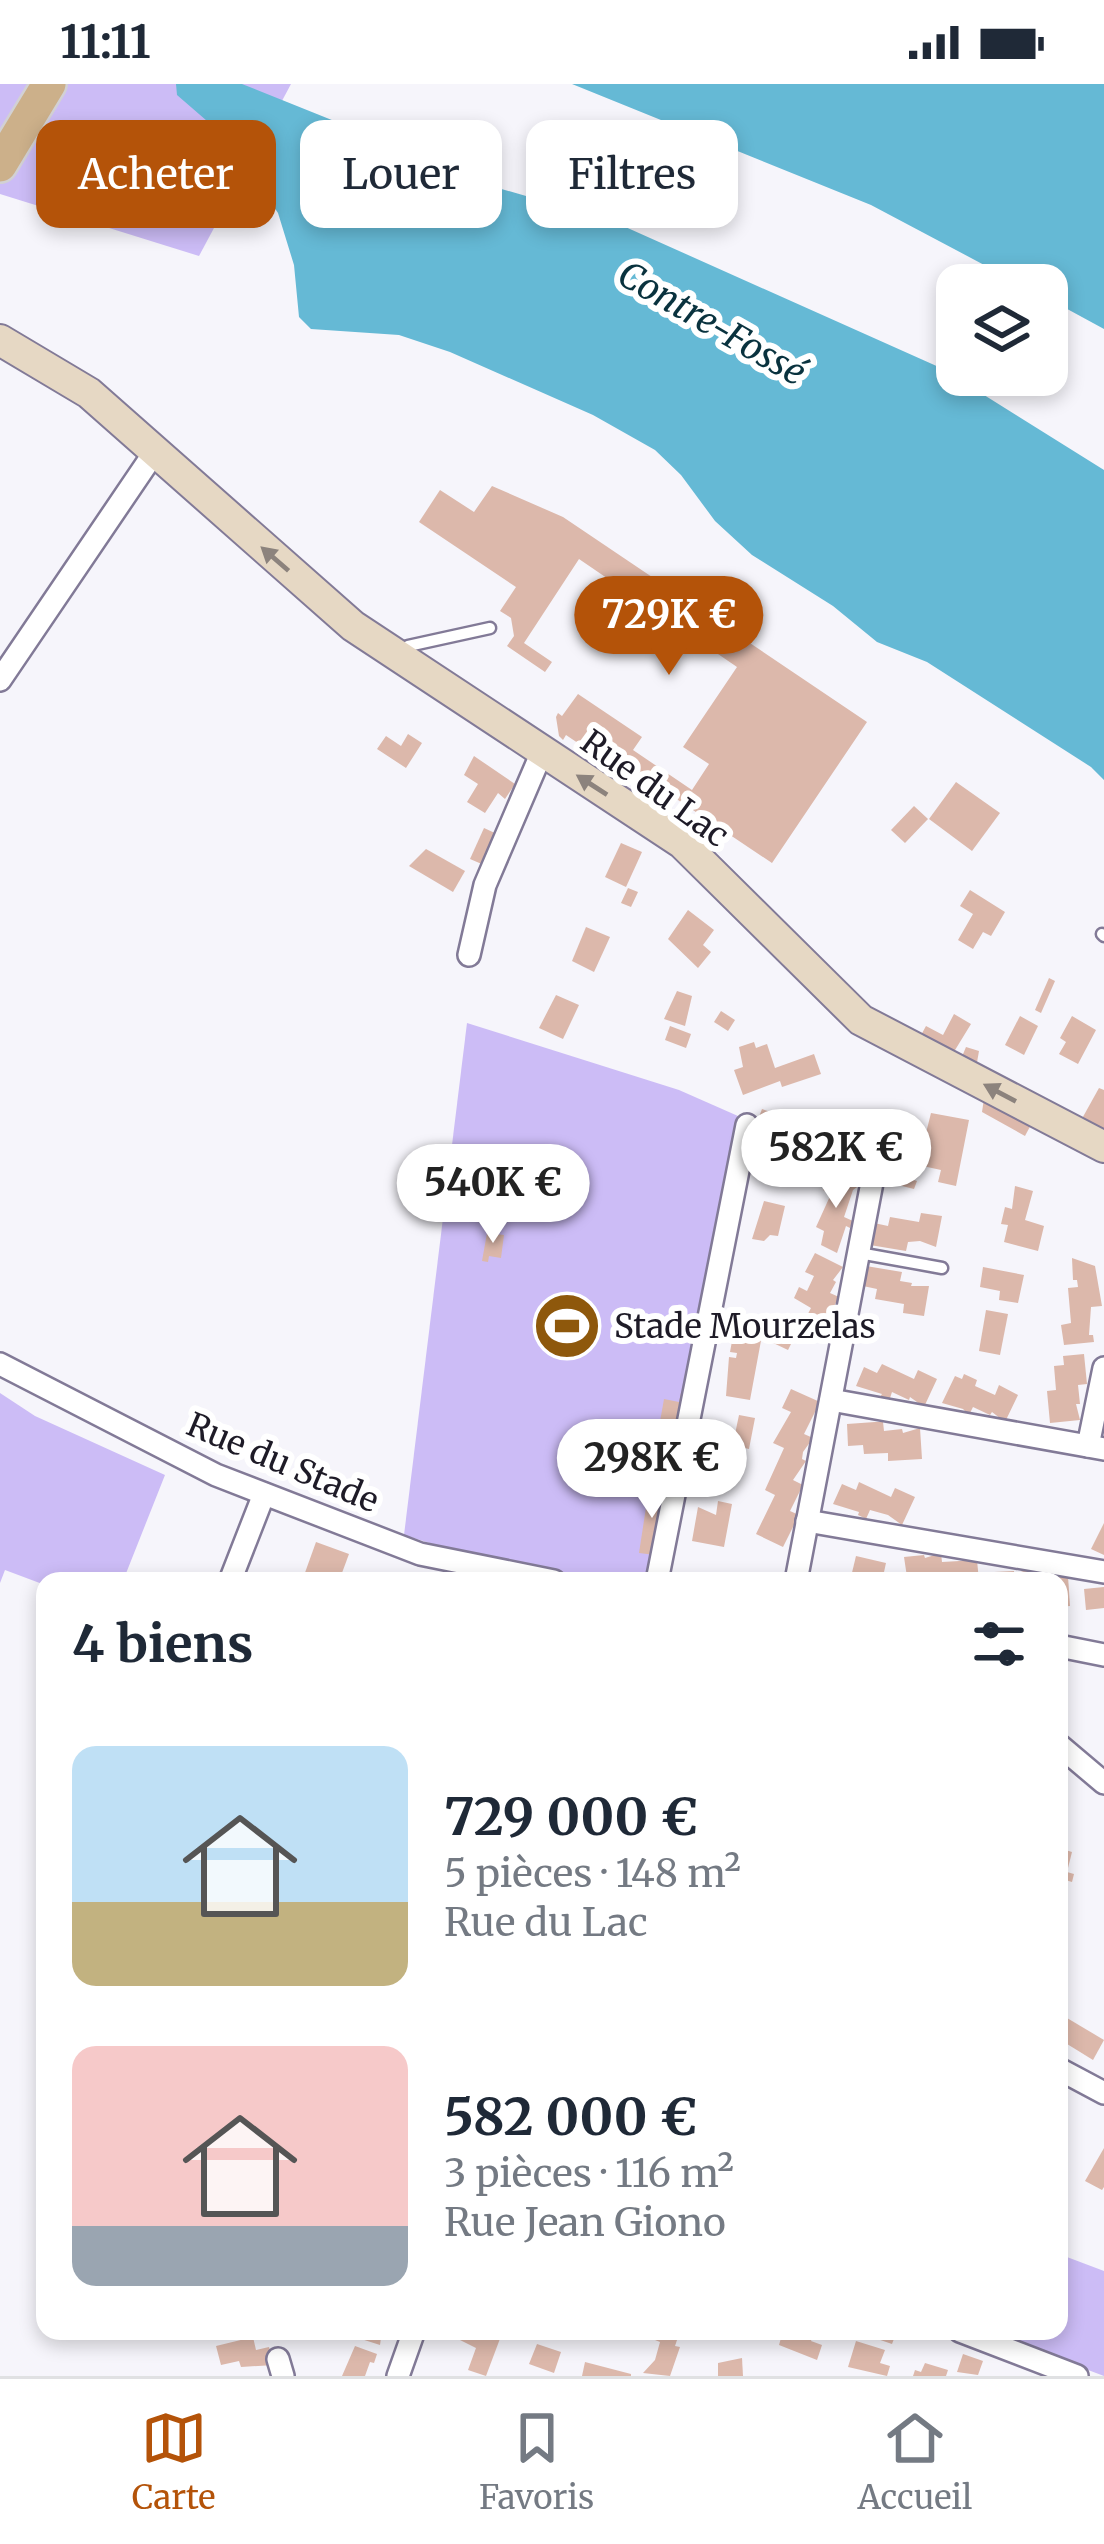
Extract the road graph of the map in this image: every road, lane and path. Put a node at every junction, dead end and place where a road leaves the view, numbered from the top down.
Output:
1 (49, 84) edge
2 (0, 165) edge
3 (0, 340) edge
4 (154, 453) junction
5 (490, 628) dead end
6 (396, 656) junction
7 (0, 680) edge
8 (542, 752) junction
9 (469, 955) dead end
10 (747, 1125) dead end
11 (1104, 1147) edge
12 (874, 1172) dead end
13 (859, 1253) junction
14 (942, 1268) dead end
15 (0, 1364) edge
16 (1104, 1368) edge
17 (831, 1400) junction
18 (1096, 1448) edge
19 (264, 1494) junction
20 (807, 1521) junction
21 (234, 1572) edge
22 (509, 1572) edge
23 (659, 1572) edge
24 (798, 1572) edge
25 (1104, 1573) edge
26 (1068, 1648) edge
27 (1104, 1655) edge
28 (1068, 1753) edge
29 (1104, 1783) edge
30 (1068, 2074) edge
31 (1104, 2093) edge
32 (411, 2340) edge
33 (983, 2340) edge
34 (398, 2376) edge
35 (1077, 2376) edge

1 - 2 main road
3 - 4 street, Rue du Lac
6 -> 4 street, Rue du Lac
4 - 7 street
5 - 6 lane
6 - 8 street, Rue du Lac
8 - 9 street
11 -> 8 street, Rue du Lac
10 - 23 street
12 - 13 street
13 - 14 lane
13 - 17 street
15 - 19 street, Rue du Stade
16 - 18 street
17 - 18 street
17 - 20 street
19 - 21 street
19 - 22 street, Rue du Stade
20 - 24 street
20 - 25 street
26 - 27 street
28 - 29 street
30 - 31 street
32 - 34 street
33 - 35 street

